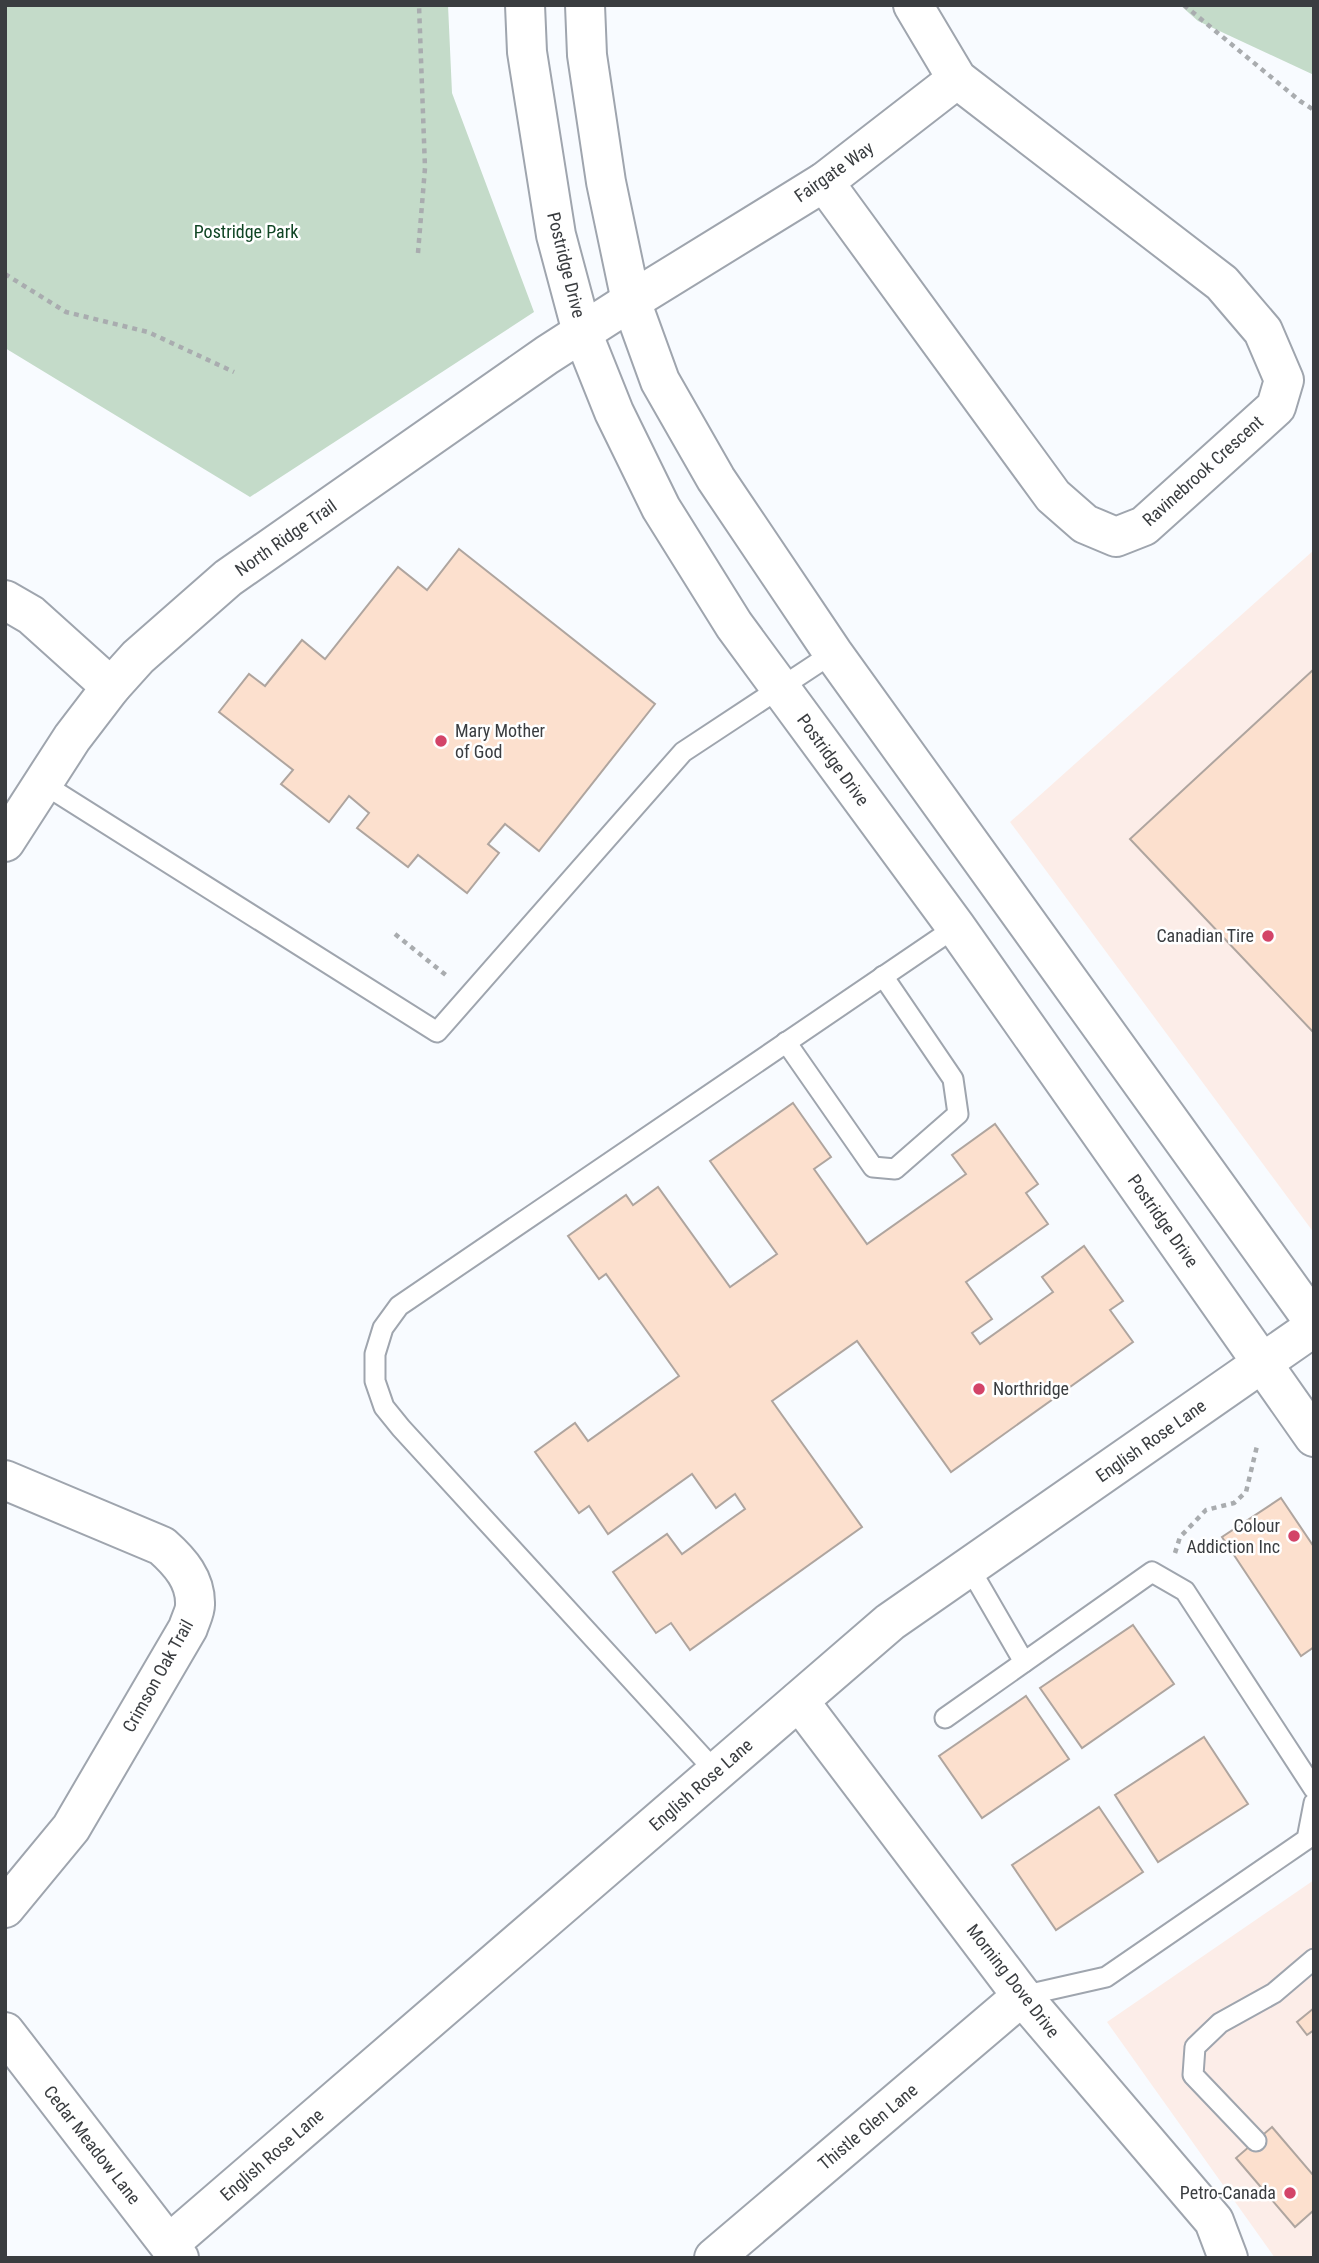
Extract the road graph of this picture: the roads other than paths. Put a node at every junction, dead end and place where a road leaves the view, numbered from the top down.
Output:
1 (525, 5) edge
2 (585, 5) edge
3 (913, 5) edge
4 (957, 79) junction
5 (824, 182) junction
6 (631, 301) junction
7 (582, 332) junction
8 (5, 600) edge
9 (833, 653) junction
10 (111, 687) junction
11 (780, 688) junction
12 (42, 783) junction
13 (5, 842) edge
14 (956, 927) junction
15 (883, 976) junction
16 (786, 1042) junction
17 (1314, 1324) edge
18 (1262, 1363) junction
19 (1314, 1437) edge
20 (5, 1480) edge
21 (969, 1567) junction
22 (1024, 1662) junction
23 (799, 1700) junction
24 (944, 1718) dead end
25 (716, 1772) junction
26 (1314, 1789) edge
27 (1314, 1803) edge
28 (5, 1908) edge
29 (1314, 1959) edge
30 (1022, 1996) junction
31 (5, 2032) edge
32 (1256, 2141) dead end
33 (174, 2251) edge
34 (714, 2258) edge
35 (1227, 2258) edge

1 - 7 street, Postridge Drive
2 - 6 street
3 - 4 street
4 - 5 street, Fairgate Way
4 - 5 street, Ravinebrook Crescent
5 - 6 street, Fairgate Way
6 - 7 street, North Ridge Trail
6 - 9 street
7 - 10 street, North Ridge Trail
7 - 11 street, Postridge Drive
8 - 10 street
9 - 11 lane
9 - 17 street
10 - 12 street, North Ridge Trail
11 - 12 lane
11 - 14 street, Postridge Drive
12 - 13 street, North Ridge Trail
14 - 15 lane
14 - 18 street, Postridge Drive
15 - 16 lane
15 - 16 lane
16 - 25 lane
17 - 18 street, English Rose Lane
18 - 19 street, Postridge Drive
18 - 21 street, English Rose Lane
20 - 28 street, Crimson Oak Trail
21 - 22 lane
21 - 23 street, English Rose Lane
22 - 24 lane
22 - 26 lane
23 - 25 street, English Rose Lane
23 - 30 street, Morning Dove Drive
25 - 33 street, English Rose Lane
27 - 30 lane
29 - 32 lane
30 - 34 street, Thistle Glen Lane
30 - 35 street, Morning Dove Drive
31 - 33 street, Cedar Meadow Lane

